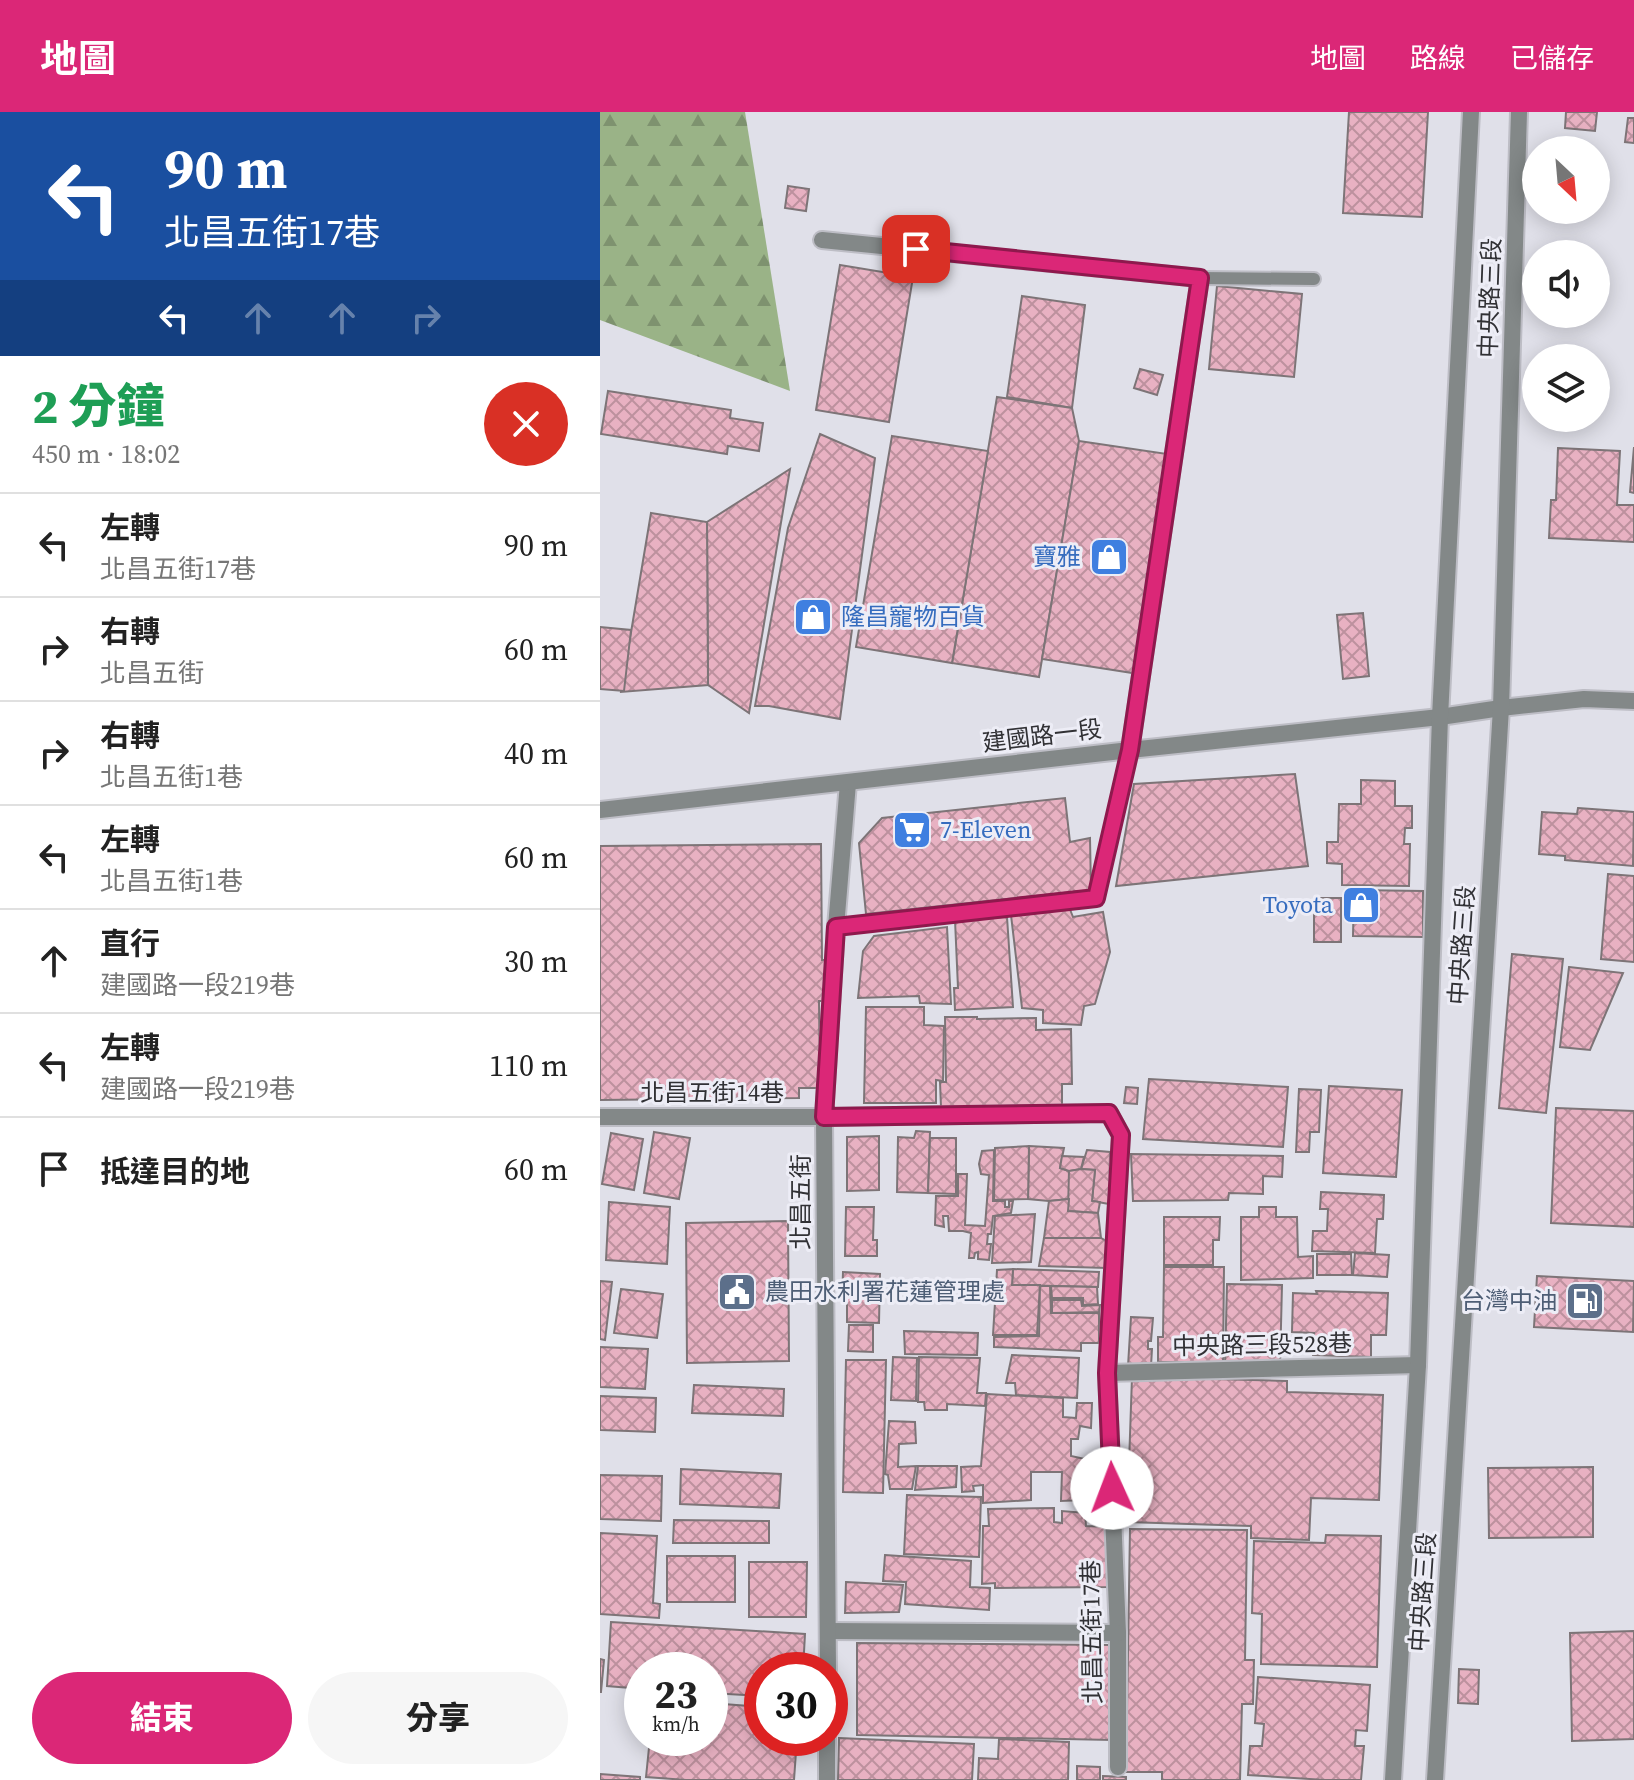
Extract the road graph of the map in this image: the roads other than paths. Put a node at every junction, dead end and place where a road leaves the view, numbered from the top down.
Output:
1 (1471, 112) edge
2 (1519, 112) edge
3 (822, 240) dead end
4 (1200, 278) junction
5 (1314, 279) dead end
6 (1634, 701) edge
7 (1501, 708) junction
8 (1440, 717) junction
9 (1130, 750) junction
10 (848, 783) junction
11 (600, 810) edge
12 (836, 927) junction
13 (600, 1117) edge
14 (824, 1117) junction
15 (1418, 1365) junction
16 (1107, 1373) junction
17 (828, 1631) junction
18 (1118, 1633) junction
19 (828, 1652) edge
20 (827, 1756) edge
21 (1118, 1767) dead end
22 (827, 1780) edge
23 (1393, 1780) edge
24 (1435, 1780) edge

1 - 8 street, 中央路三段
2 - 7 street, 中央路三段
3 - 4 street
4 - 5 lane
4 - 9 street
6 - 7 street, 建國路一段
7 - 8 street, 建國路一段
7 - 24 street, 中央路三段
8 - 9 street, 建國路一段
8 - 15 street, 中央路三段
9 - 10 street, 建國路一段
9 - 12 lane
10 - 11 street, 建國路一段
10 - 12 street, 北昌五街
12 - 14 street, 北昌五街
13 - 14 street, 北昌五街14巷
14 - 16 street, 北昌五街17巷
14 - 17 street, 北昌五街
15 - 16 street, 中央路三段528巷
15 - 23 street, 中央路三段
16 - 18 street, 北昌五街17巷
17 - 18 street
17 - 19 street, 北昌五街
18 - 21 street, 北昌五街17巷
20 - 22 street

